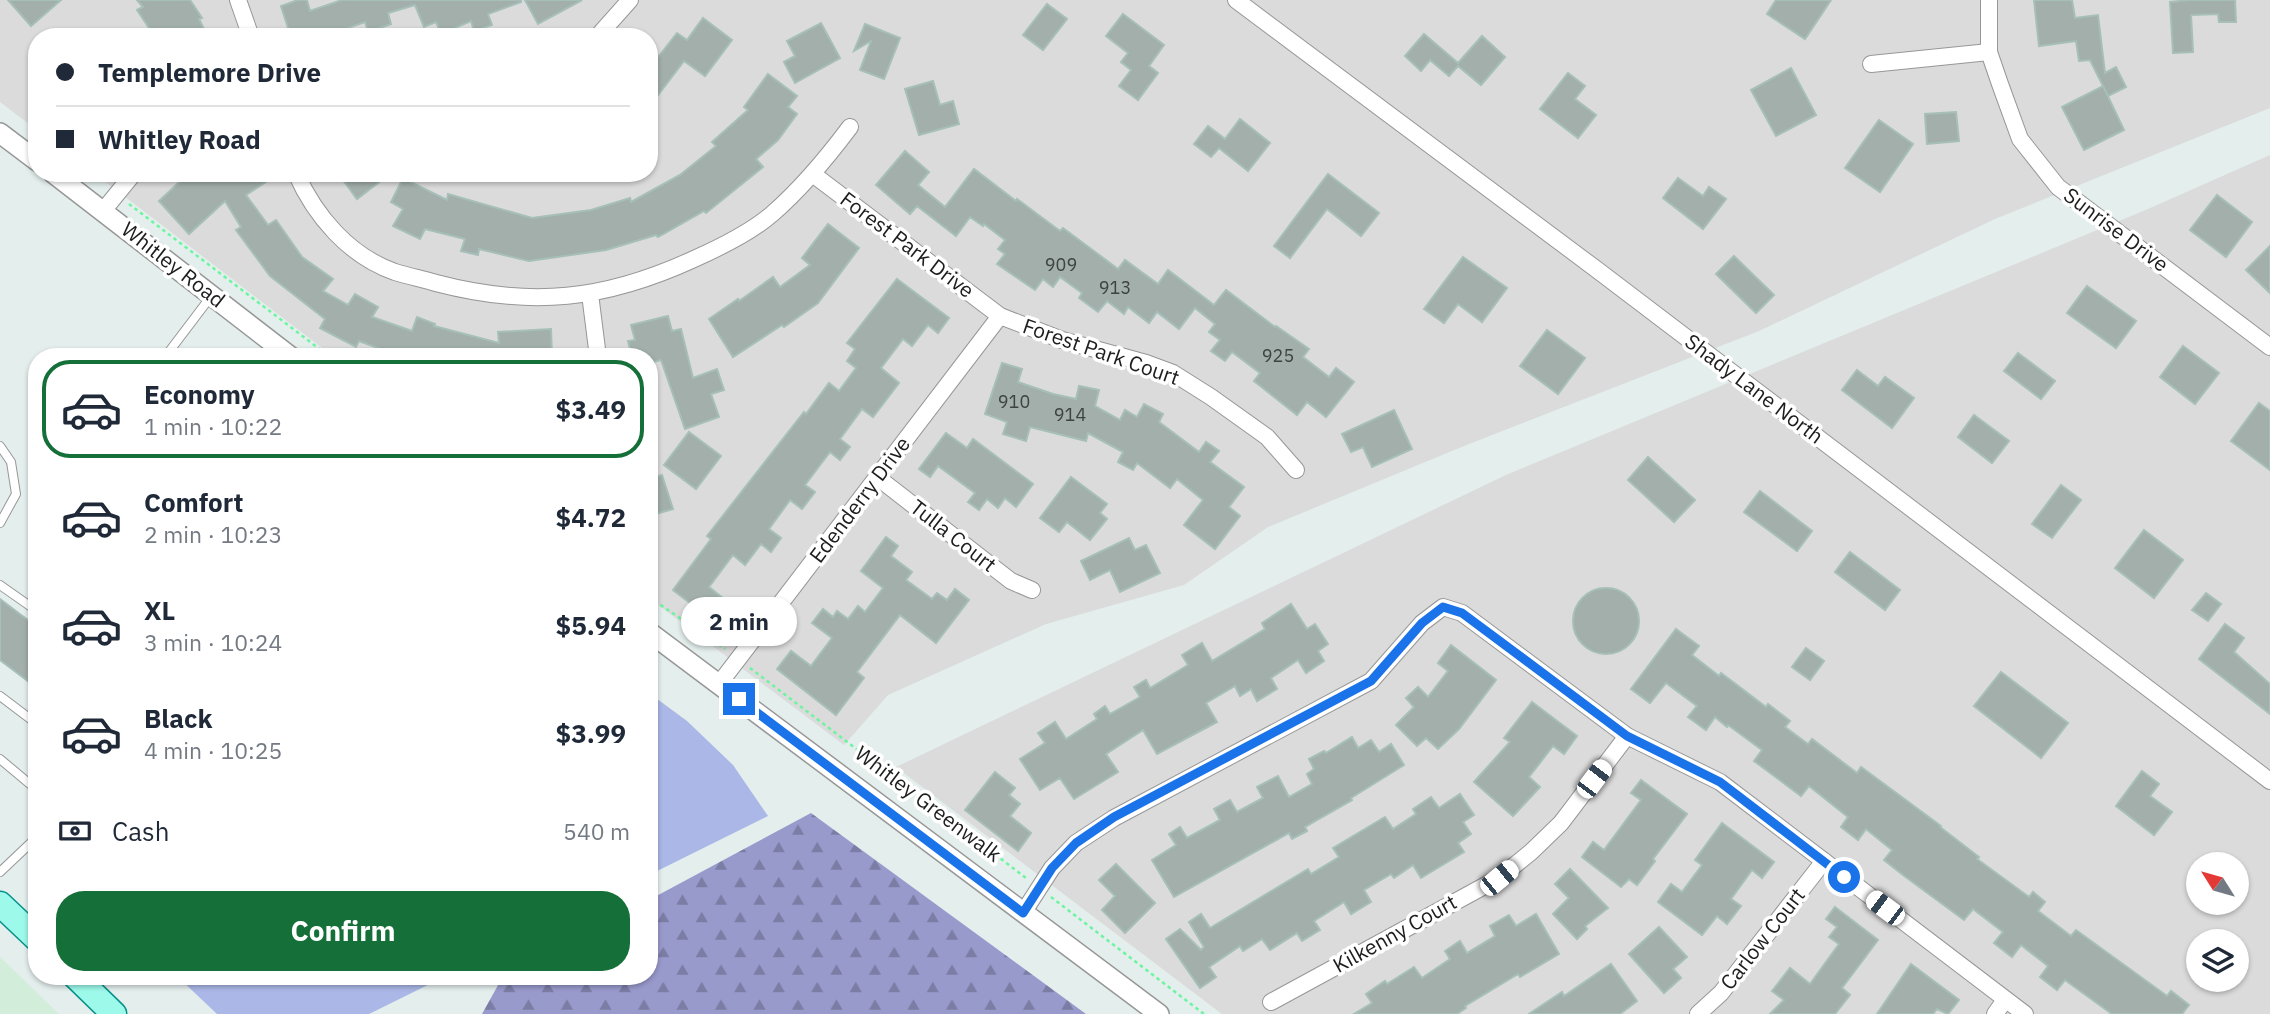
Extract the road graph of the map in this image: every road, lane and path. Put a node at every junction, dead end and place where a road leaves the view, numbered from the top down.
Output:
1 (238, 0) edge
2 (630, 0) edge
3 (1236, 0) edge
4 (1989, 0) edge
5 (248, 28) edge
6 (605, 28) edge
7 (1989, 52) junction
8 (1871, 64) dead end
9 (850, 127) dead end
10 (0, 133) edge
11 (28, 154) edge
12 (814, 175) junction
13 (65, 182) edge
14 (127, 182) edge
15 (300, 182) edge
16 (117, 194) junction
17 (103, 211) junction
18 (590, 294) junction
19 (212, 295) junction
20 (1000, 316) junction
21 (2270, 347) edge
22 (172, 348) edge
23 (280, 348) edge
24 (318, 348) edge
25 (597, 348) edge
26 (0, 446) edge
27 (1296, 470) dead end
28 (877, 477) junction
29 (0, 523) edge
30 (0, 585) edge
31 (1032, 590) dead end
32 (658, 603) edge
33 (28, 605) edge
34 (658, 639) edge
35 (738, 659) junction
36 (719, 684) junction
37 (0, 696) edge
38 (28, 717) edge
39 (1627, 736) junction
40 (0, 759) edge
41 (28, 782) edge
42 (2270, 782) edge
43 (28, 846) edge
44 (1824, 862) junction
45 (0, 872) edge
46 (1039, 888) junction
47 (0, 904) edge
48 (1023, 913) junction
49 (28, 930) edge
50 (84, 985) edge
51 (2006, 1000) junction
52 (1270, 1002) dead end
53 (114, 1014) edge
54 (1159, 1014) edge
55 (1204, 1014) edge
56 (1698, 1014) edge
57 (1995, 1014) edge
58 (2025, 1014) edge

1 - 5 street
2 - 6 street
3 - 42 street, Shady Lane North
4 - 7 street, Sunrise Drive
7 - 8 street
7 - 21 street, Sunrise Drive
9 - 12 street
10 - 11 street
12 - 18 street
12 - 20 street, Forest Park Drive
13 - 17 street, Whitley Road
14 - 16 street
15 - 18 street
16 - 17 street
16 - 24 path
17 - 19 street, Whitley Road
18 - 25 street
19 - 22 lane
19 - 23 street, Whitley Road
20 - 27 street, Forest Park Court
20 - 28 street, Edenderry Drive
26 - 29 lane
28 - 31 street, Tulla Court
28 - 35 street, Edenderry Drive
30 - 33 lane
32 - 35 path, Whitley Greenwalk
34 - 36 street
35 - 36 street, Edenderry Drive
35 - 46 path, Whitley Greenwalk
36 - 48 street
37 - 38 lane
39 - 44 street
39 - 46 street
39 - 52 street, Kilkenny Court
40 - 41 lane
43 - 45 lane
44 - 51 street
44 - 56 street, Carlow Court
46 - 48 street
46 - 55 path, Whitley Greenwalk
47 - 49 main road
48 - 54 street
50 - 53 main road
51 - 57 street
51 - 58 street

